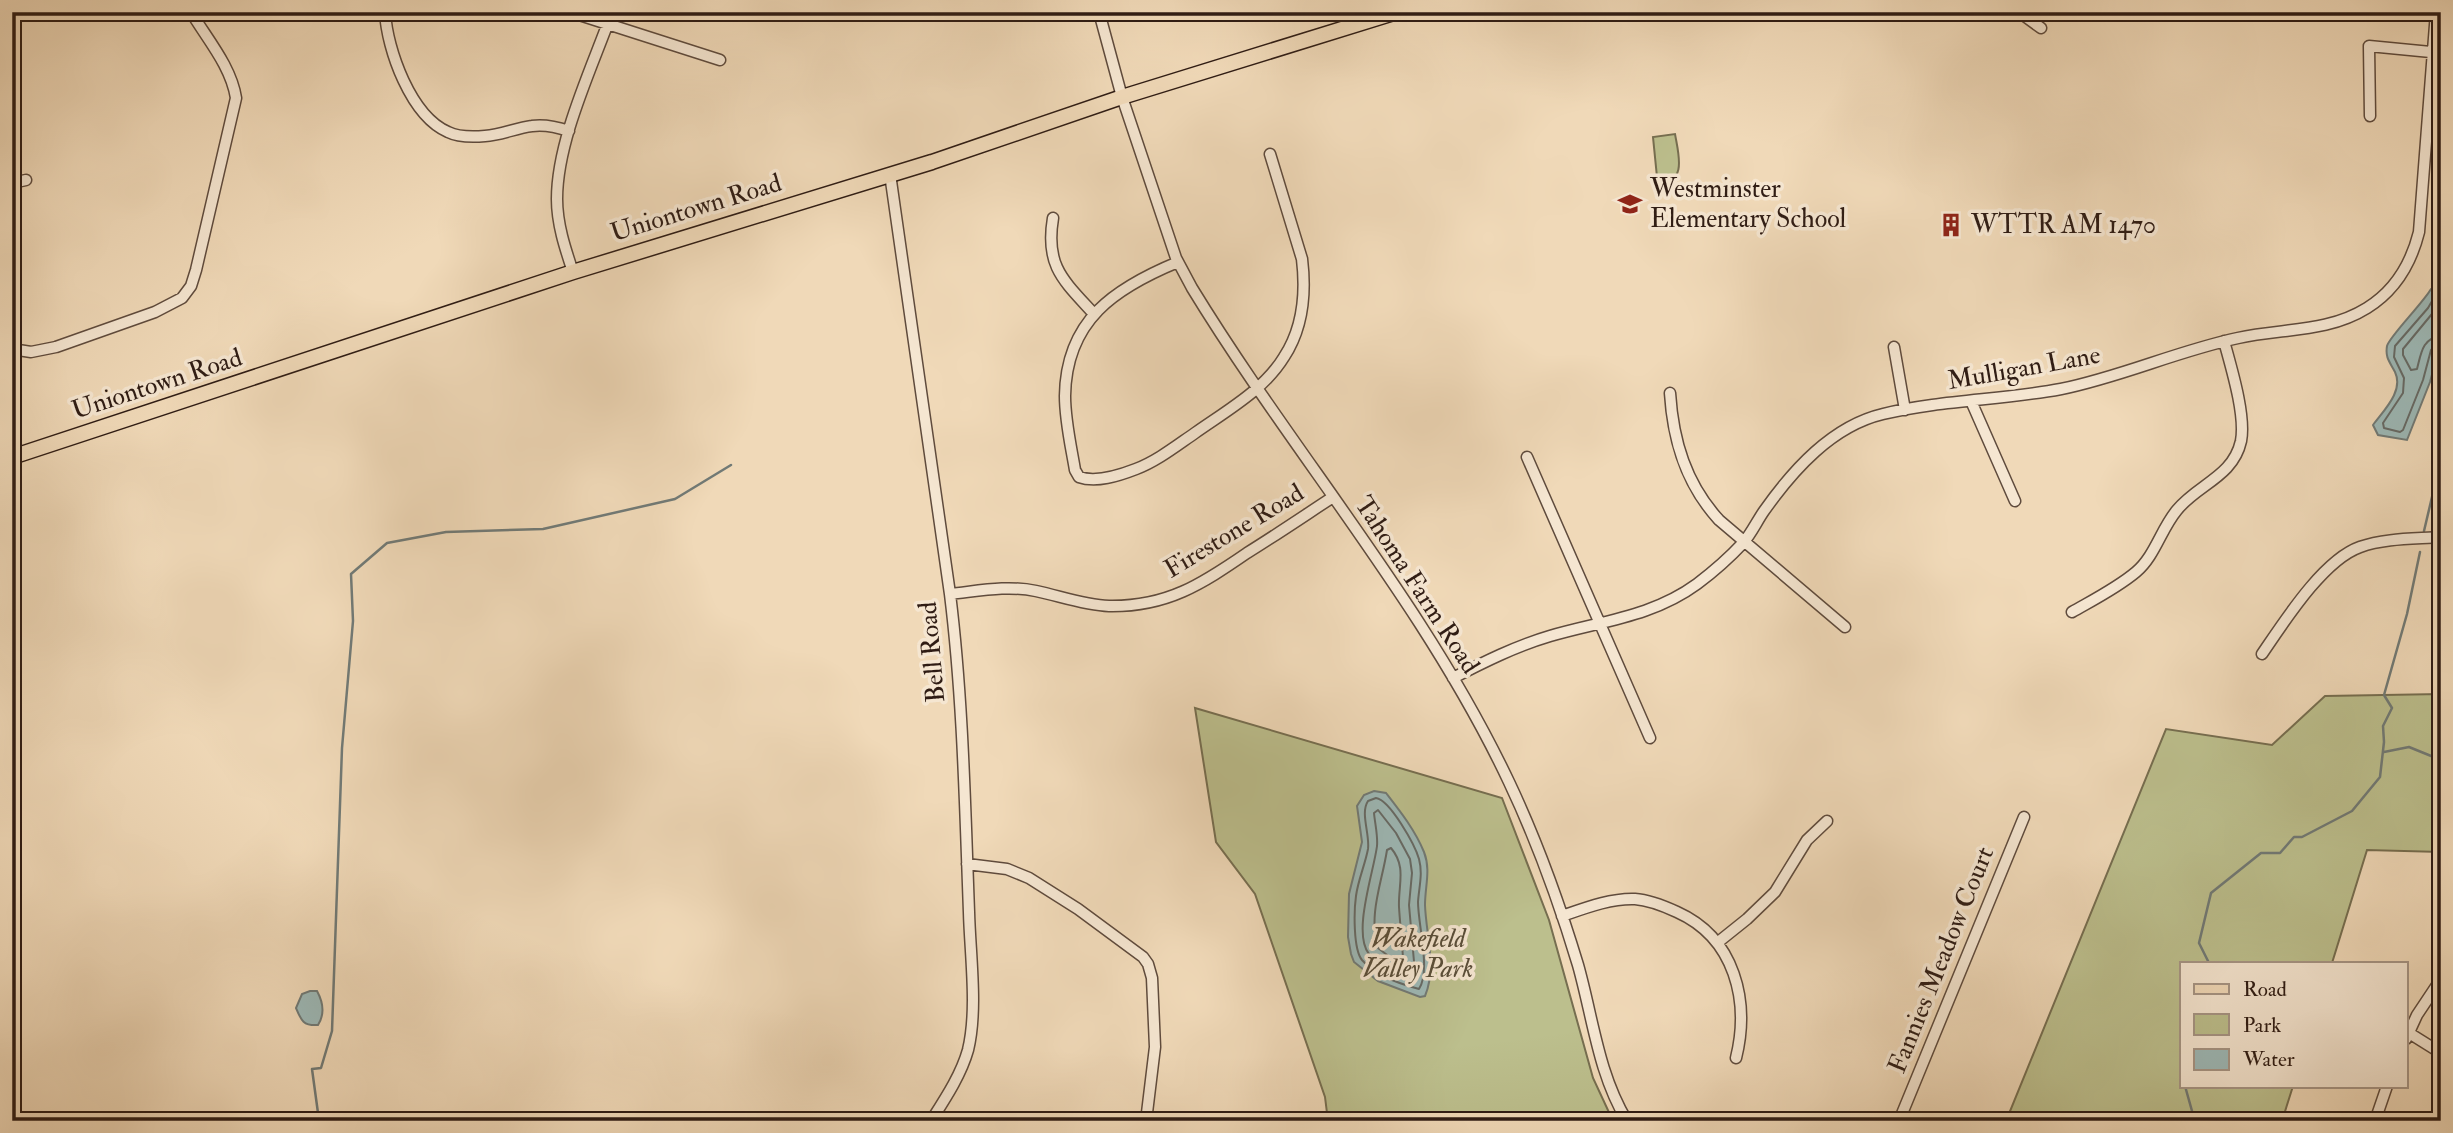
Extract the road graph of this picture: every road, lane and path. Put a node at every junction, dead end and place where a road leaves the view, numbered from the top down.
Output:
1 (191, 12) edge
2 (385, 12) edge
3 (570, 12) edge
4 (612, 12) edge
5 (1099, 12) edge
6 (1397, 12) edge
7 (2020, 12) edge
8 (2436, 12) edge
9 (607, 25) junction
10 (2041, 28) dead end
11 (2436, 52) edge
12 (720, 60) dead end
13 (1122, 97) junction
14 (2370, 116) dead end
15 (569, 131) junction
16 (1270, 154) dead end
17 (890, 174) junction
18 (26, 180) dead end
19 (12, 183) edge
20 (1053, 218) dead end
21 (1178, 262) junction
22 (572, 272) junction
23 (1094, 314) junction
24 (2224, 341) junction
25 (1894, 347) dead end
26 (12, 349) edge
27 (1258, 388) junction
28 (1670, 393) dead end
29 (1971, 401) junction
30 (1905, 410) junction
31 (12, 457) edge
32 (1527, 457) dead end
33 (1333, 497) junction
34 (2015, 501) dead end
35 (2441, 537) edge
36 (1744, 542) junction
37 (950, 594) junction
38 (2072, 612) dead end
39 (1599, 624) junction
40 (1845, 627) dead end
41 (2262, 654) dead end
42 (1453, 678) junction
43 (1650, 738) dead end
44 (2024, 817) dead end
45 (1827, 821) dead end
46 (967, 864) junction
47 (1562, 916) junction
48 (1717, 943) junction
49 (2441, 979) edge
50 (2408, 1034) edge
51 (2408, 1036) edge
52 (2441, 1053) edge
53 (1735, 1058) dead end
54 (2386, 1088) edge
55 (931, 1121) edge
56 (1146, 1121) edge
57 (1626, 1121) edge
58 (1899, 1121) edge
59 (2375, 1121) edge

1 - 26 street
2 - 15 street
3 - 9 street
4 - 9 street
5 - 13 street, Tahoma Farm Road
6 - 13 main road, Uniontown Road
7 - 10 street
8 - 11 street, Mulligan Lane
9 - 12 street
9 - 15 street
11 - 14 street
11 - 24 street, Mulligan Lane
13 - 17 main road, Uniontown Road
13 - 21 street, Tahoma Farm Road
15 - 22 street
16 - 27 street
17 - 22 main road, Uniontown Road
17 - 37 street, Bell Road
18 - 19 street
20 - 23 street
21 - 23 street
21 - 27 street, Tahoma Farm Road
22 - 31 main road, Uniontown Road
23 - 27 street
24 - 29 street, Mulligan Lane
24 - 38 street
25 - 30 street
27 - 33 street, Tahoma Farm Road
28 - 36 street
29 - 30 street, Mulligan Lane
29 - 34 street
30 - 36 street, Mulligan Lane
32 - 39 street
33 - 37 street, Firestone Road
33 - 42 street, Tahoma Farm Road
35 - 41 street
36 - 39 street, Mulligan Lane
36 - 40 street
37 - 46 street, Bell Road
39 - 42 street, Mulligan Lane
39 - 43 street
42 - 47 street, Tahoma Farm Road
44 - 58 street, Fannies Meadow Court
45 - 48 street
46 - 55 street, Bell Road
46 - 56 street
47 - 48 street
47 - 57 street, Tahoma Farm Road
48 - 53 street
49 - 50 street
51 - 52 street
54 - 59 street

